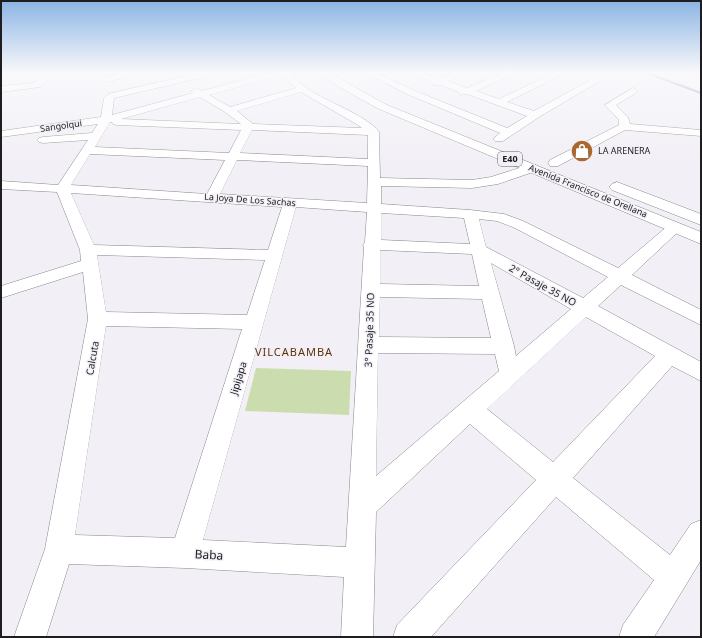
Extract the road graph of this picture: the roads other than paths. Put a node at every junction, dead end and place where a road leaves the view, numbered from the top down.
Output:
1 (108, 102) edge
2 (180, 102) edge
3 (215, 102) edge
4 (258, 102) edge
5 (325, 102) edge
6 (374, 102) edge
7 (401, 102) edge
8 (433, 102) edge
9 (443, 102) edge
10 (500, 102) edge
11 (559, 102) edge
12 (615, 102) edge
13 (438, 104) junction
14 (230, 110) junction
15 (535, 115) junction
16 (248, 127) junction
17 (623, 127) junction
18 (98, 132) junction
19 (374, 132) junction
20 (509, 133) junction
21 (701, 133) edge
22 (1, 134) edge
23 (36, 140) dead end
24 (496, 141) junction
25 (518, 149) dead end
26 (231, 157) junction
27 (373, 163) junction
28 (536, 163) junction
29 (554, 163) junction
30 (569, 169) dead end
31 (374, 182) junction
32 (605, 182) dead end
33 (1, 185) edge
34 (62, 189) junction
35 (211, 198) junction
36 (290, 203) junction
37 (374, 208) junction
38 (470, 214) junction
39 (701, 220) edge
40 (675, 227) junction
41 (701, 238) edge
42 (371, 245) junction
43 (478, 249) junction
44 (274, 255) junction
45 (89, 257) junction
46 (621, 277) junction
47 (370, 290) junction
48 (1, 292) edge
49 (490, 293) junction
50 (584, 308) junction
51 (701, 318) edge
52 (98, 319) junction
53 (254, 322) junction
54 (368, 345) junction
55 (504, 346) junction
56 (669, 355) junction
57 (701, 372) edge
58 (510, 373) junction
59 (470, 410) junction
60 (555, 478) junction
61 (362, 506) junction
62 (701, 534) edge
63 (59, 549) junction
64 (185, 553) junction
65 (360, 563) junction
66 (674, 577) junction
67 (30, 637) edge
68 (357, 637) edge
69 (409, 637) edge
70 (634, 637) edge

1 - 18 street
2 - 18 street, Sangolqui
3 - 14 street
4 - 14 street
5 - 19 street
6 - 28 highway, Avenida Francisco de Orellana / E40
7 - 24 highway, E40
8 - 13 street
9 - 13 street
10 - 15 street
11 - 15 street
12 - 17 street
13 - 20 street
14 - 16 street
15 - 20 street
16 - 18 street
16 - 19 street
16 - 26 street
17 - 21 street
17 - 29 street
18 - 22 street, Sangolqui
18 - 23 street
18 - 26 street
18 - 34 street
19 - 27 street, 3° Pasaje 35 NO
20 - 24 street
24 - 25 highway, E40
26 - 27 street
26 - 35 street
27 - 31 street, 3° Pasaje 35 NO
28 - 29 highway, Avenida Francisco de Orellana / E40
28 - 31 street
28 - 40 highway, Avenida Francisco de Orellana / E40
29 - 30 highway, Avenida Francisco de Orellana / E40
31 - 37 street, 3° Pasaje 35 NO
32 - 39 highway, Avenida Francisco de Orellana
33 - 34 street, La Joya De Los Sachas
34 - 35 street, La Joya De Los Sachas
34 - 45 street, Calcuta
35 - 36 street, La Joya De Los Sachas
36 - 37 street, La Joya De Los Sachas
36 - 44 street, Jipijapa
37 - 38 street, La Joya De Los Sachas
37 - 42 street, 3° Pasaje 35 NO
38 - 43 street
38 - 46 street, La Joya De Los Sachas
40 - 41 highway, Avenida Francisco de Orellana / E40
40 - 46 street
42 - 43 street, 2° Pasaje 35 NO
42 - 47 street, 3° Pasaje 35 NO
43 - 49 street
43 - 50 street, 2° Pasaje 35 NO
44 - 45 street
44 - 53 street, Jipijapa
45 - 48 street
45 - 52 street, Calcuta
46 - 50 street
46 - 51 street, La Joya De Los Sachas
47 - 49 street
47 - 54 street, 3° Pasaje 35 NO
49 - 55 street
50 - 56 street, 2° Pasaje 35 NO
50 - 58 street
52 - 53 street
52 - 63 street, Calcuta
53 - 64 street, Jipijapa
54 - 55 street
54 - 61 street, 3° Pasaje 35 NO
55 - 58 street
56 - 57 street, 2° Pasaje 35 NO
56 - 60 street
58 - 59 street
59 - 60 street
59 - 61 street
60 - 66 street
60 - 69 street
61 - 65 street, 3° Pasaje 35 NO
62 - 66 street
63 - 64 street, Baba
63 - 67 street, Calcuta
64 - 65 street, Baba
65 - 68 street, 3° Pasaje 35 NO
66 - 70 street

